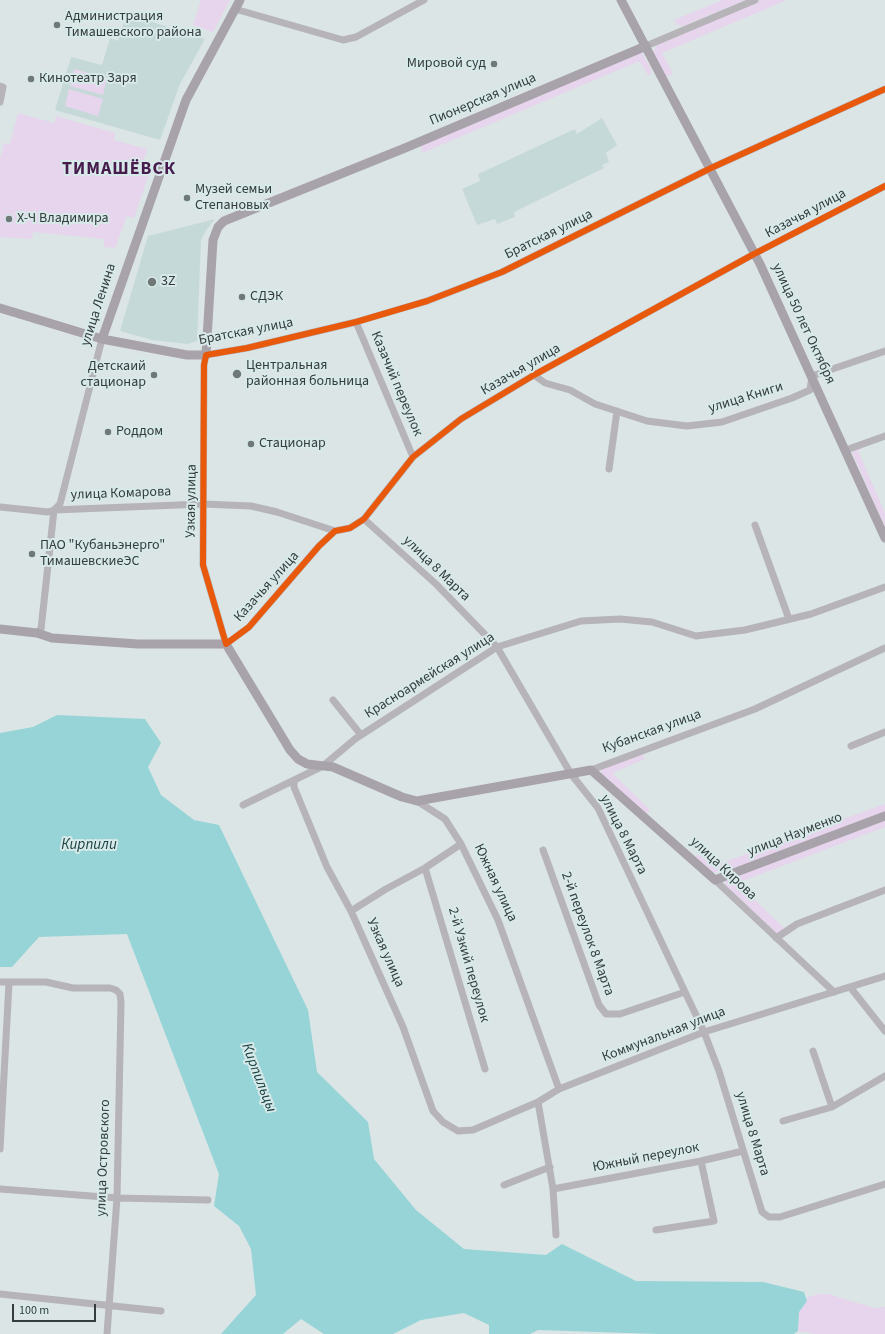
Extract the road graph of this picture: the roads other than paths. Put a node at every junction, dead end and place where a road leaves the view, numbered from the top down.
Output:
1 (240, 0) edge
2 (424, 0) edge
3 (620, 0) edge
4 (755, 0) edge
5 (235, 10) junction
6 (646, 46) junction
7 (2, 86) edge
8 (885, 88) edge
9 (0, 102) edge
10 (711, 168) junction
11 (885, 186) edge
12 (221, 224) joint
13 (754, 254) junction
14 (0, 308) edge
15 (356, 322) junction
16 (102, 339) junction
17 (885, 351) edge
18 (206, 355) junction
19 (534, 376) junction
20 (812, 376) junction
21 (617, 411) junction
22 (885, 436) edge
23 (846, 450) junction
24 (413, 457) junction
25 (609, 469) dead end
26 (203, 504) junction
27 (0, 507) edge
28 (54, 510) junction
29 (364, 519) junction
30 (755, 525) dead end
31 (335, 531) junction
32 (885, 538) edge
33 (885, 587) edge
34 (788, 619) junction
35 (0, 629) edge
36 (37, 633) junction
37 (226, 644) junction
38 (496, 647) junction
39 (885, 648) edge
40 (333, 700) dead end
41 (885, 732) edge
42 (360, 735) junction
43 (851, 746) dead end
44 (323, 766) junction
45 (591, 770) junction
46 (571, 774) junction
47 (294, 780) junction
48 (417, 801) junction
49 (243, 805) dead end
50 (885, 816) edge
51 (460, 844) junction
52 (543, 850) dead end
53 (426, 868) junction
54 (715, 880) junction
55 (885, 890) edge
56 (351, 912) junction
57 (776, 938) junction
58 (885, 976) edge
59 (0, 982) edge
60 (9, 983) junction
61 (850, 987) junction
62 (685, 992) junction
63 (834, 992) junction
64 (885, 1031) edge
65 (704, 1032) junction
66 (813, 1051) dead end
67 (485, 1069) dead end
68 (885, 1076) edge
69 (559, 1089) junction
70 (538, 1102) junction
71 (832, 1107) junction
72 (783, 1121) dead end
73 (458, 1131) joint
74 (0, 1148) edge
75 (743, 1151) junction
76 (701, 1161) junction
77 (550, 1166) junction
78 (885, 1184) edge
79 (504, 1185) dead end
80 (0, 1189) edge
81 (553, 1189) junction
82 (117, 1198) junction
83 (208, 1200) dead end
84 (656, 1230) dead end
85 (556, 1235) dead end
86 (0, 1294) edge
87 (110, 1307) junction
88 (161, 1311) dead end
89 (107, 1334) edge

1 - 5 main road, улица Ленина
2 - 5 street
3 - 6 main road, улица 50 лет Октября
4 - 6 street, Пионерская улица
5 - 16 main road, улица Ленина
6 - 10 main road, улица 50 лет Октября
6 - 12 main road, Пионерская улица
7 - 9 street
8 - 10 street, Братская улица
10 - 13 main road, улица 50 лет Октября
10 - 15 street, Братская улица
11 - 13 street, Казачья улица
12 - 18 main road, Узкая улица
13 - 19 street, Казачья улица
13 - 20 main road, улица 50 лет Октября
14 - 16 main road, Братская улица
15 - 18 street, Братская улица
15 - 24 street, Казачий переулок
16 - 18 main road, Братская улица
16 - 28 street, улица Ленина
17 - 20 street
18 - 26 street, Узкая улица
19 - 21 street, улица Книги
19 - 24 street, Казачья улица
20 - 21 street, улица Книги
20 - 23 main road, улица 50 лет Октября
21 - 25 street
22 - 23 street
23 - 32 main road, улица 50 лет Октября
24 - 29 street, Казачья улица
26 - 28 street, улица Комарова
26 - 31 street, улица Комарова
26 - 37 street, Узкая улица
27 - 28 street, улица Комарова
28 - 36 street, улица Ленина
29 - 31 street, Казачья улица
29 - 38 street, улица 8 Марта
30 - 34 street
31 - 37 street, Казачья улица
33 - 34 street, Красноармейская улица
34 - 38 street, Красноармейская улица
35 - 36 main road
36 - 37 main road
37 - 44 main road, Узкая улица
38 - 42 street, Красноармейская улица
38 - 46 street, улица 8 Марта
39 - 45 street, Кубанская улица
40 - 42 street
41 - 43 street
42 - 44 street, Красноармейская улица
44 - 47 street, Красноармейская улица
44 - 48 main road, Южная улица
45 - 46 main road, Кубанская улица
45 - 54 main road, улица Кирова
46 - 48 main road, Кубанская улица
46 - 62 street, улица 8 Марта
47 - 49 street, Красноармейская улица
47 - 56 street, Узкая улица
48 - 51 street, Южная улица
50 - 54 main road, улица Науменко
51 - 53 street
51 - 69 street, Южная улица
52 - 62 street, 2-й переулок 8 Марта
53 - 56 street
53 - 67 street, 2-й Узкий переулок
54 - 57 street, улица Кирова
55 - 57 street
56 - 73 street, Узкая улица
57 - 63 street, улица Кирова
58 - 61 street, Коммунальная улица
59 - 60 street
60 - 74 street
60 - 82 street, улица Островского
61 - 63 street, Коммунальная улица
61 - 64 street
62 - 65 street, улица 8 Марта
63 - 65 street, Коммунальная улица
65 - 69 street, Коммунальная улица
65 - 75 street, улица 8 Марта
66 - 71 street
68 - 71 street
69 - 70 street, Коммунальная улица
70 - 73 street, Коммунальная улица
70 - 77 street
71 - 72 street
75 - 76 street, Южный переулок
75 - 78 street, улица 8 Марта
76 - 81 street, Южный переулок
76 - 84 street
77 - 79 street
77 - 81 street
80 - 82 street
81 - 85 street
82 - 83 street
82 - 87 street, улица Островского
86 - 87 street
87 - 88 street
87 - 89 street, улица Островского

